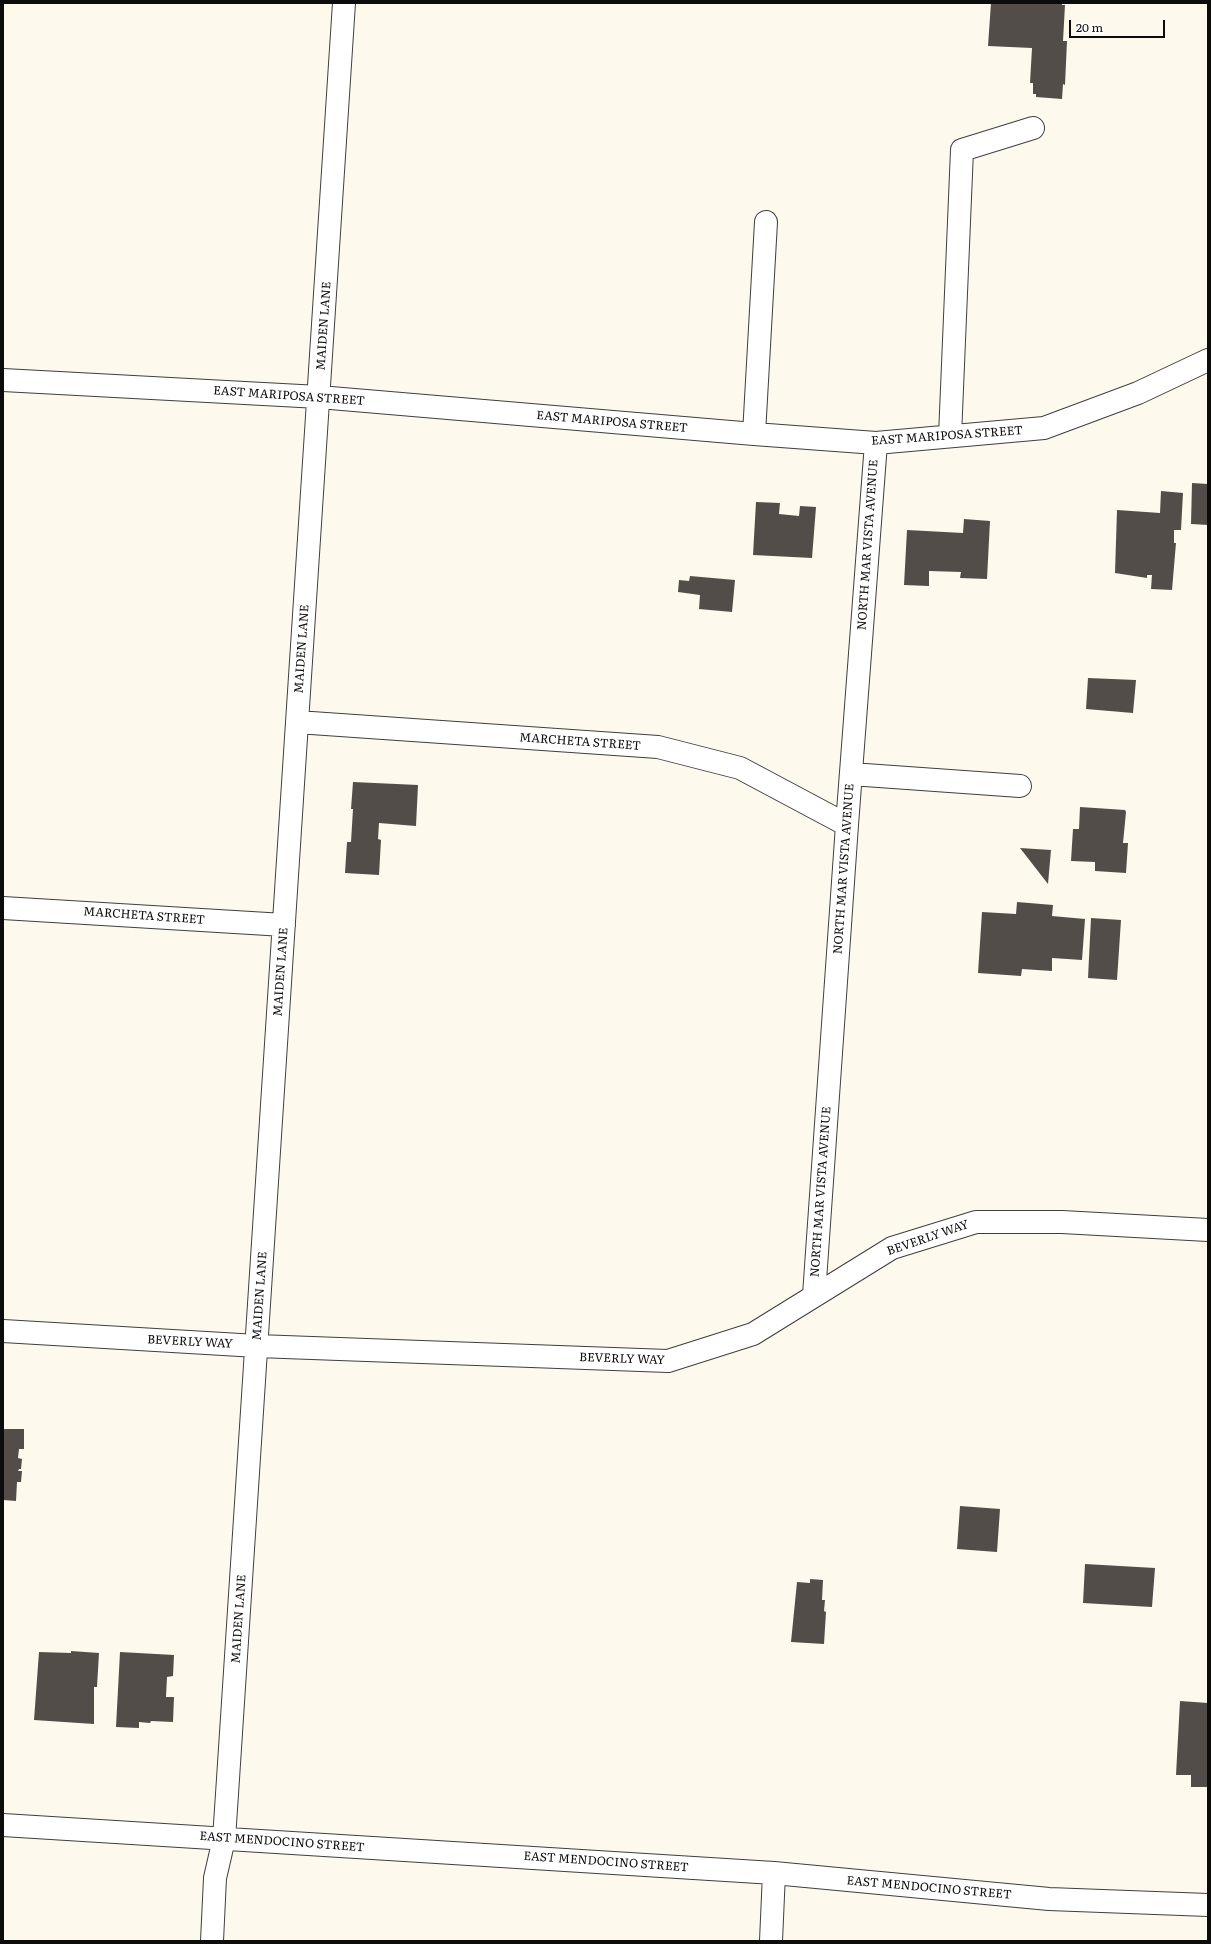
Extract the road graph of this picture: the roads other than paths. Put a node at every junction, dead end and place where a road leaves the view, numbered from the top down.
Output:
1 (344, 3) edge
2 (1033, 128) dead end
3 (766, 222) dead end
4 (1208, 360) edge
5 (3, 380) edge
6 (319, 397) junction
7 (754, 434) junction
8 (950, 436) junction
9 (876, 443) junction
10 (297, 722) junction
11 (851, 774) junction
12 (1020, 786) dead end
13 (847, 825) junction
14 (3, 908) edge
15 (284, 925) junction
16 (1208, 1230) edge
17 (814, 1294) junction
18 (3, 1331) edge
19 (257, 1346) junction
20 (3, 1825) edge
21 (224, 1839) junction
22 (774, 1873) junction
23 (1208, 1905) edge
24 (212, 1941) edge
25 (771, 1941) edge

1 - 6 street, MAIDEN LANE
2 - 8 street
3 - 7 street
4 - 8 street, EAST MARIPOSA STREET
5 - 6 street, EAST MARIPOSA STREET
6 - 7 street, EAST MARIPOSA STREET
6 - 10 street, MAIDEN LANE
7 - 9 street, EAST MARIPOSA STREET
8 - 9 street, EAST MARIPOSA STREET
9 - 11 street, NORTH MAR VISTA AVENUE
10 - 13 street, MARCHETA STREET
10 - 15 street, MAIDEN LANE
11 - 12 street
11 - 13 street, NORTH MAR VISTA AVENUE
13 - 17 street, NORTH MAR VISTA AVENUE
14 - 15 street, MARCHETA STREET
15 - 19 street, MAIDEN LANE
16 - 17 street, BEVERLY WAY
17 - 19 street, BEVERLY WAY
18 - 19 street, BEVERLY WAY
19 - 21 street, MAIDEN LANE
20 - 21 street, EAST MENDOCINO STREET
21 - 22 street, EAST MENDOCINO STREET
21 - 24 street, MAIDEN LANE
22 - 23 street, EAST MENDOCINO STREET
22 - 25 street

